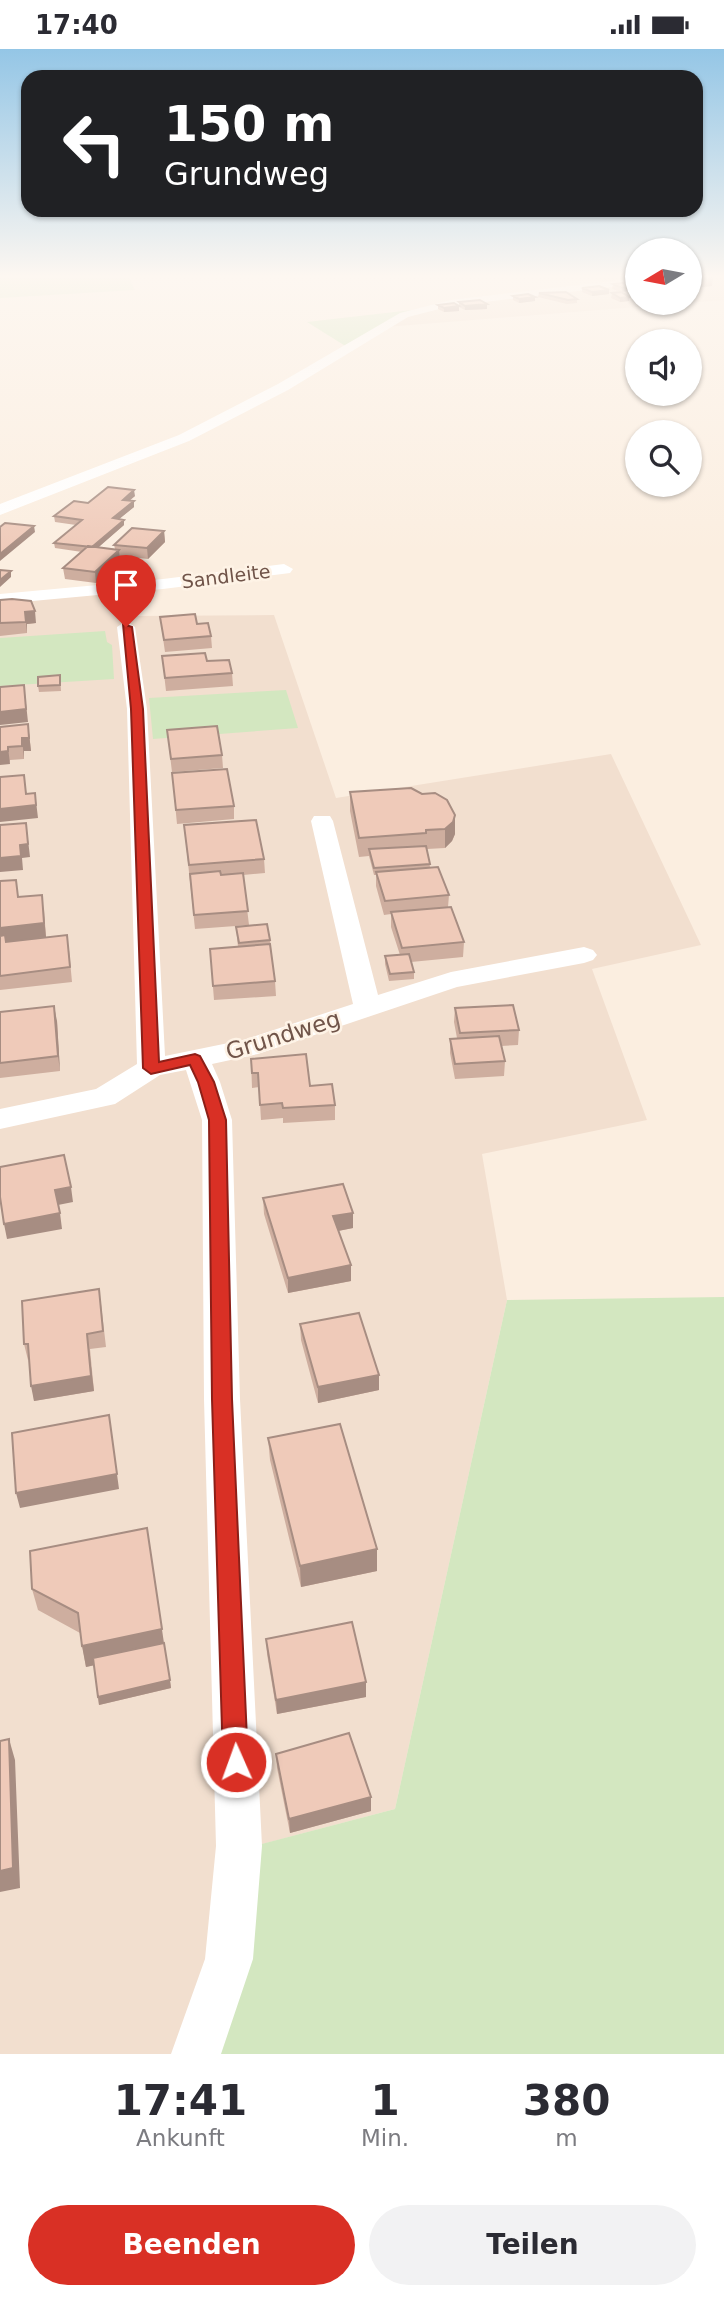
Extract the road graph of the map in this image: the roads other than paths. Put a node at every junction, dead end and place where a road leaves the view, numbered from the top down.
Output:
1 (316, 368) edge
2 (0, 510) edge
3 (284, 569) dead end
4 (0, 599) edge
5 (126, 627) dead end
6 (322, 821) dead end
7 (584, 955) dead end
8 (368, 1009) junction
9 (195, 1059) junction
10 (151, 1068) junction
11 (0, 1119) edge
12 (197, 2054) edge

1 - 2 street
3 - 4 street, Sandleite
5 - 10 street
6 - 8 street, Grundweg
7 - 8 street, Grundweg
8 - 9 street, Grundweg
9 - 10 street, Grundweg
9 - 12 street
10 - 11 street, Grundweg

